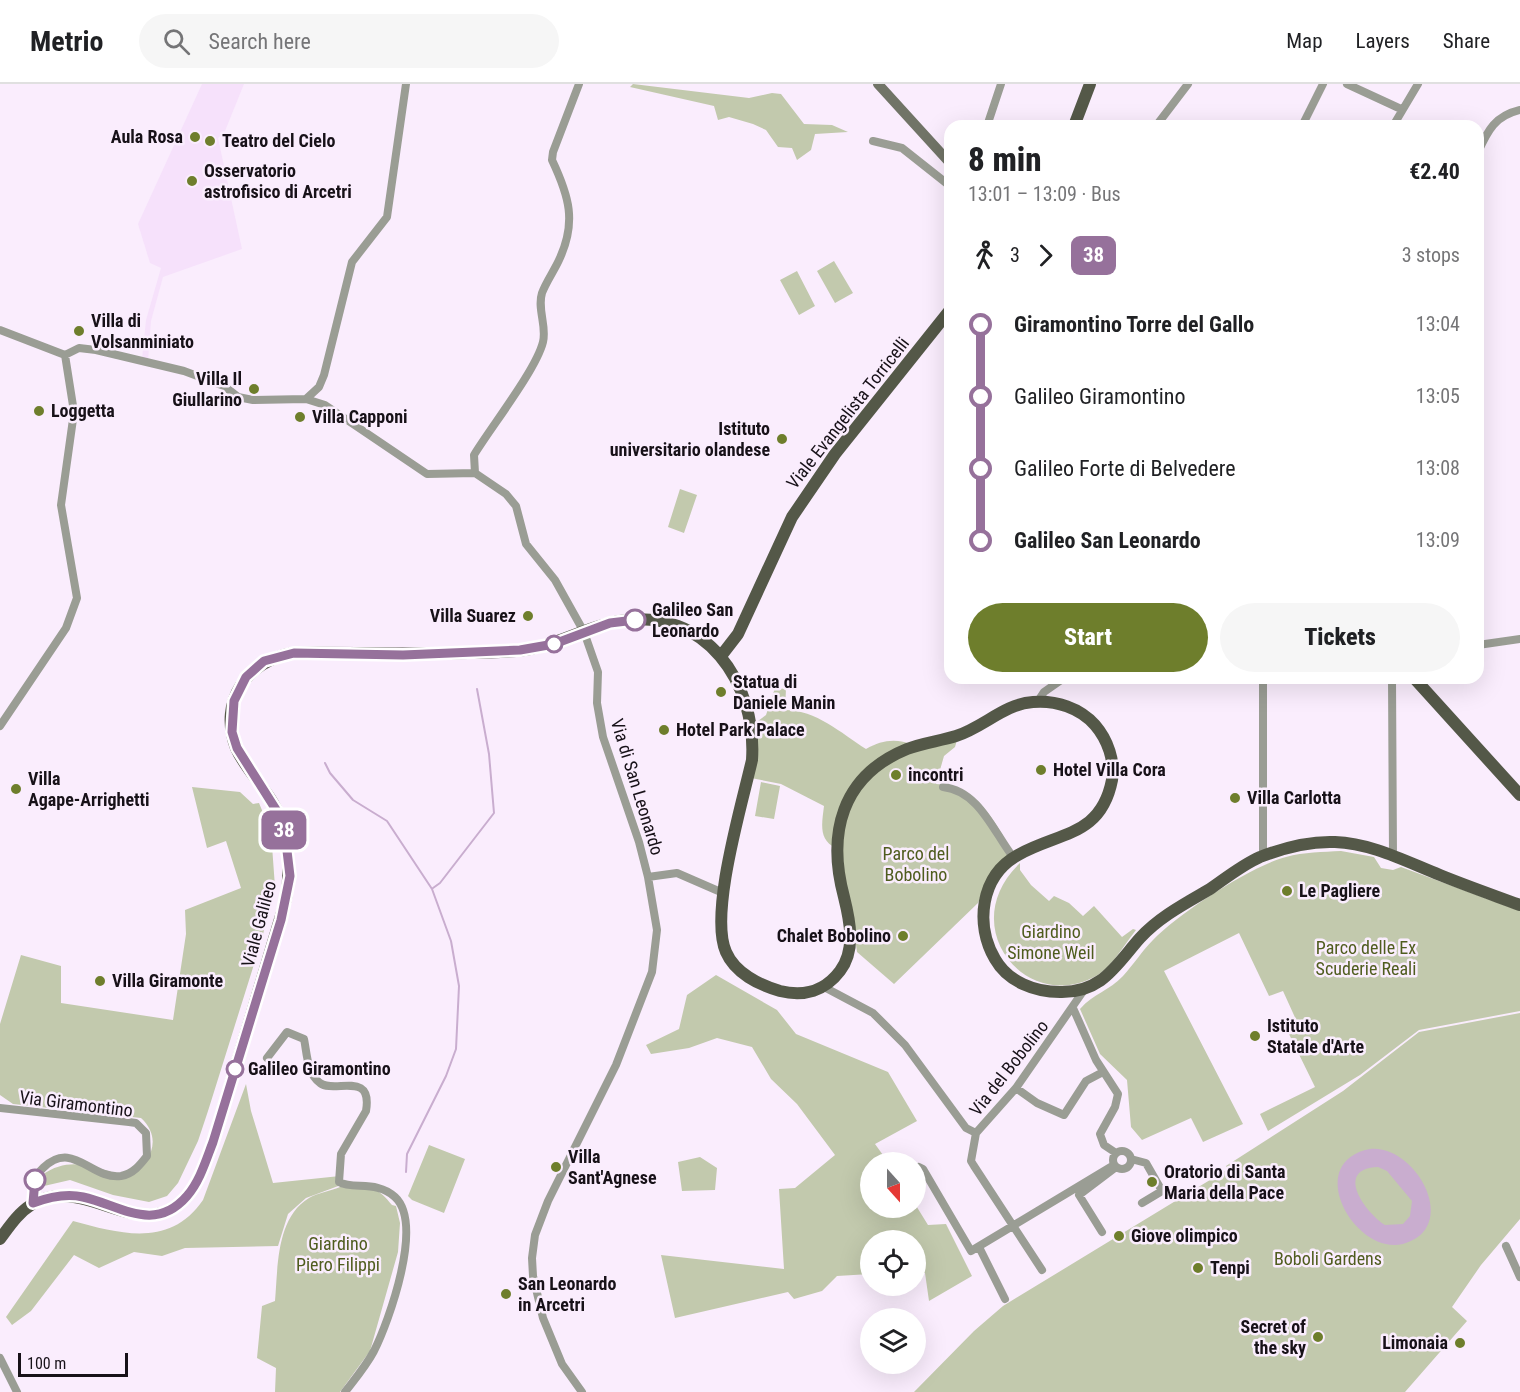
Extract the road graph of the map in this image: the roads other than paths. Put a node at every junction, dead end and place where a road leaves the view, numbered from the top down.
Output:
1 (406, 84) edge
2 (579, 84) edge
3 (878, 84) edge
4 (1000, 84) edge
5 (1090, 84) edge
6 (1188, 84) edge
7 (1323, 84) edge
8 (1347, 84) edge
9 (1418, 84) edge
10 (1401, 109) junction
11 (1520, 110) edge
12 (989, 120) edge
13 (1076, 120) edge
14 (1161, 120) edge
15 (1305, 120) edge
16 (1396, 120) edge
17 (1484, 140) edge
18 (873, 141) dead end
19 (944, 156) edge
20 (944, 181) edge
21 (944, 318) edge
22 (0, 330) edge
23 (65, 355) junction
24 (306, 399) junction
25 (475, 473) junction
26 (584, 632) junction
27 (1520, 639) edge
28 (1484, 644) edge
29 (721, 656) junction
30 (1055, 684) edge
31 (1263, 684) edge
32 (1392, 684) edge
33 (1419, 684) edge
34 (1038, 701) junction
35 (0, 726) edge
36 (943, 787) dead end
37 (1520, 795) edge
38 (1263, 856) junction
39 (1393, 856) junction
40 (1013, 857) junction
41 (648, 877) junction
42 (723, 893) junction
43 (1520, 905) edge
44 (824, 987) junction
45 (1083, 990) junction
46 (1073, 1008) junction
47 (267, 1058) dead end
48 (1103, 1072) junction
49 (1016, 1088) junction
50 (0, 1108) edge
51 (976, 1132) junction
52 (1116, 1153) junction
53 (1131, 1159) junction
54 (1115, 1166) junction
55 (926, 1174) edge
56 (33, 1203) junction
57 (1142, 1203) dead end
58 (1012, 1226) junction
59 (1102, 1232) dead end
60 (0, 1239) edge
61 (1506, 1246) dead end
62 (979, 1247) junction
63 (1042, 1270) dead end
64 (1520, 1277) edge
65 (1005, 1299) dead end
66 (0, 1358) edge
67 (17, 1392) edge
68 (345, 1392) edge
69 (582, 1392) edge

1 - 24 street
2 - 25 street
3 - 19 street
4 - 12 street
5 - 13 main road
6 - 14 street
7 - 15 street
8 - 10 street
9 - 10 street
10 - 16 street
11 - 17 street
18 - 20 street
21 - 29 main road, Viale Evangelista Torricelli
22 - 23 street
23 - 24 street
23 - 35 street
24 - 25 street
25 - 26 street, Via di San Leonardo
26 - 29 main road, Viale Galileo
26 - 41 street, Via di San Leonardo
26 - 56 main road, Viale Galileo
27 - 28 street
29 - 42 main road, Viale Galileo
30 - 34 street
31 - 38 street
32 - 39 street
33 - 37 main road
34 - 40 main road
34 - 44 main road
36 - 40 street
38 - 39 main road
38 - 45 main road
39 - 43 main road
40 - 45 main road
41 - 42 street
41 - 69 street, Via di San Leonardo
42 - 44 main road, Viale Galileo
44 - 51 street, Via del Bobolino
45 - 46 street, Via del Bobolino
46 - 48 street
46 - 49 street, Via del Bobolino
47 - 68 street
48 - 49 street
48 - 52 street
49 - 51 street, Via del Bobolino
50 - 56 street, Via Giramontino
51 - 58 street
52 - 53 street
52 - 54 street
53 - 54 street
53 - 57 street
54 - 58 street
54 - 59 street
55 - 62 street
56 - 60 main road
58 - 62 street
58 - 63 street
61 - 64 street
62 - 65 street
66 - 67 street

